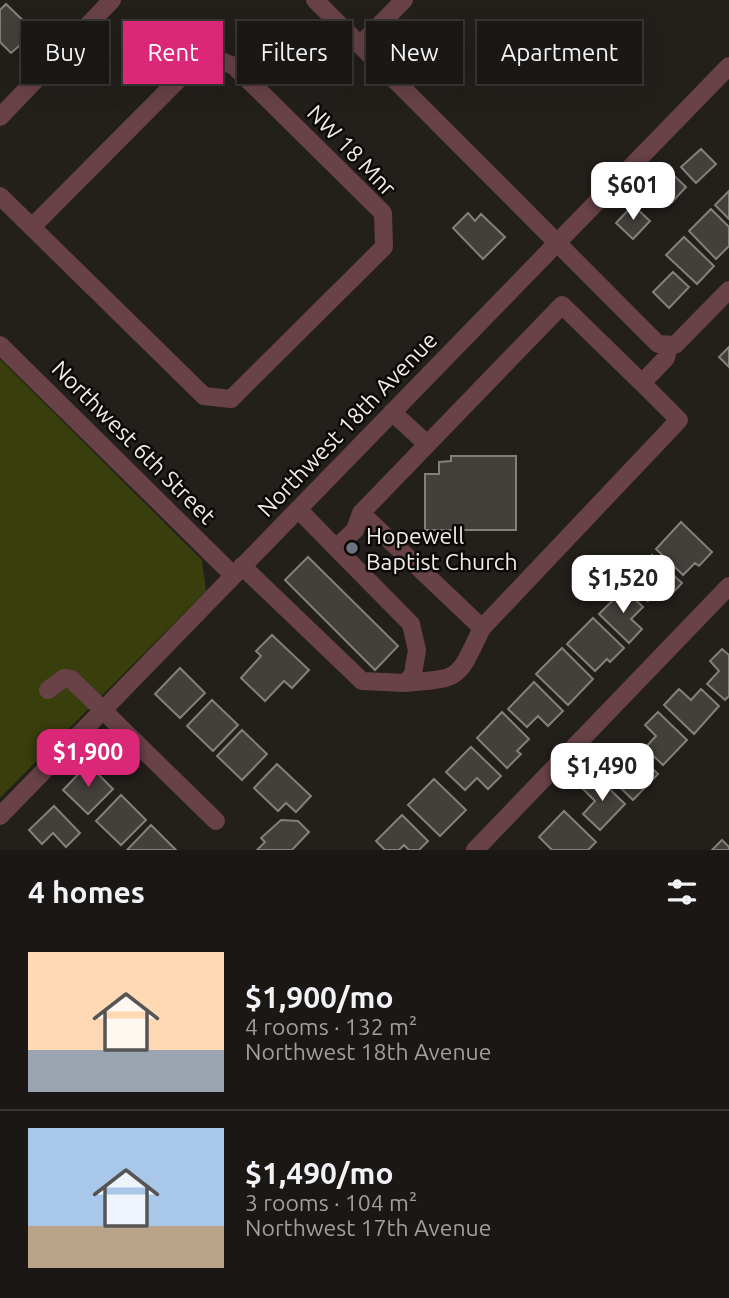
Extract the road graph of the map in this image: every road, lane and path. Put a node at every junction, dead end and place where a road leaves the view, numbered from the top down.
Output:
1 (112, 0) edge
2 (315, 0) edge
3 (404, 0) edge
4 (360, 45) junction
5 (729, 66) edge
6 (0, 117) edge
7 (0, 196) edge
8 (32, 228) junction
9 (558, 242) junction
10 (729, 290) edge
11 (0, 345) edge
12 (672, 345) junction
13 (642, 383) junction
14 (392, 412) junction
15 (427, 444) junction
16 (298, 509) junction
17 (361, 513) junction
18 (336, 548) junction
19 (238, 571) junction
20 (729, 586) edge
21 (482, 628) junction
22 (406, 683) junction
23 (48, 690) dead end
24 (103, 709) junction
25 (0, 816) edge
26 (216, 821) dead end
27 (475, 850) edge

1 - 6 street
2 - 4 street
3 - 4 street
4 - 9 street
5 - 9 street, Northwest 18th Avenue
7 - 8 street, NW 18 Mnr
8 - 8 street, NW 18 Mnr
9 - 12 street
9 - 14 street, Northwest 18th Avenue
10 - 12 street
11 - 19 street, Northwest 6th Street
12 - 13 street
13 - 15 street
13 - 21 street
14 - 15 street
14 - 16 street, Northwest 18th Avenue
15 - 17 street
16 - 18 street
16 - 19 street, Northwest 18th Avenue
17 - 18 street
17 - 21 street
18 - 22 street
19 - 22 street, Northwest 6th Street
19 - 24 street, Northwest 18th Avenue
20 - 27 street
21 - 22 street, Northwest 6th Street
23 - 24 street
24 - 25 street, Northwest 18th Avenue
24 - 26 street

